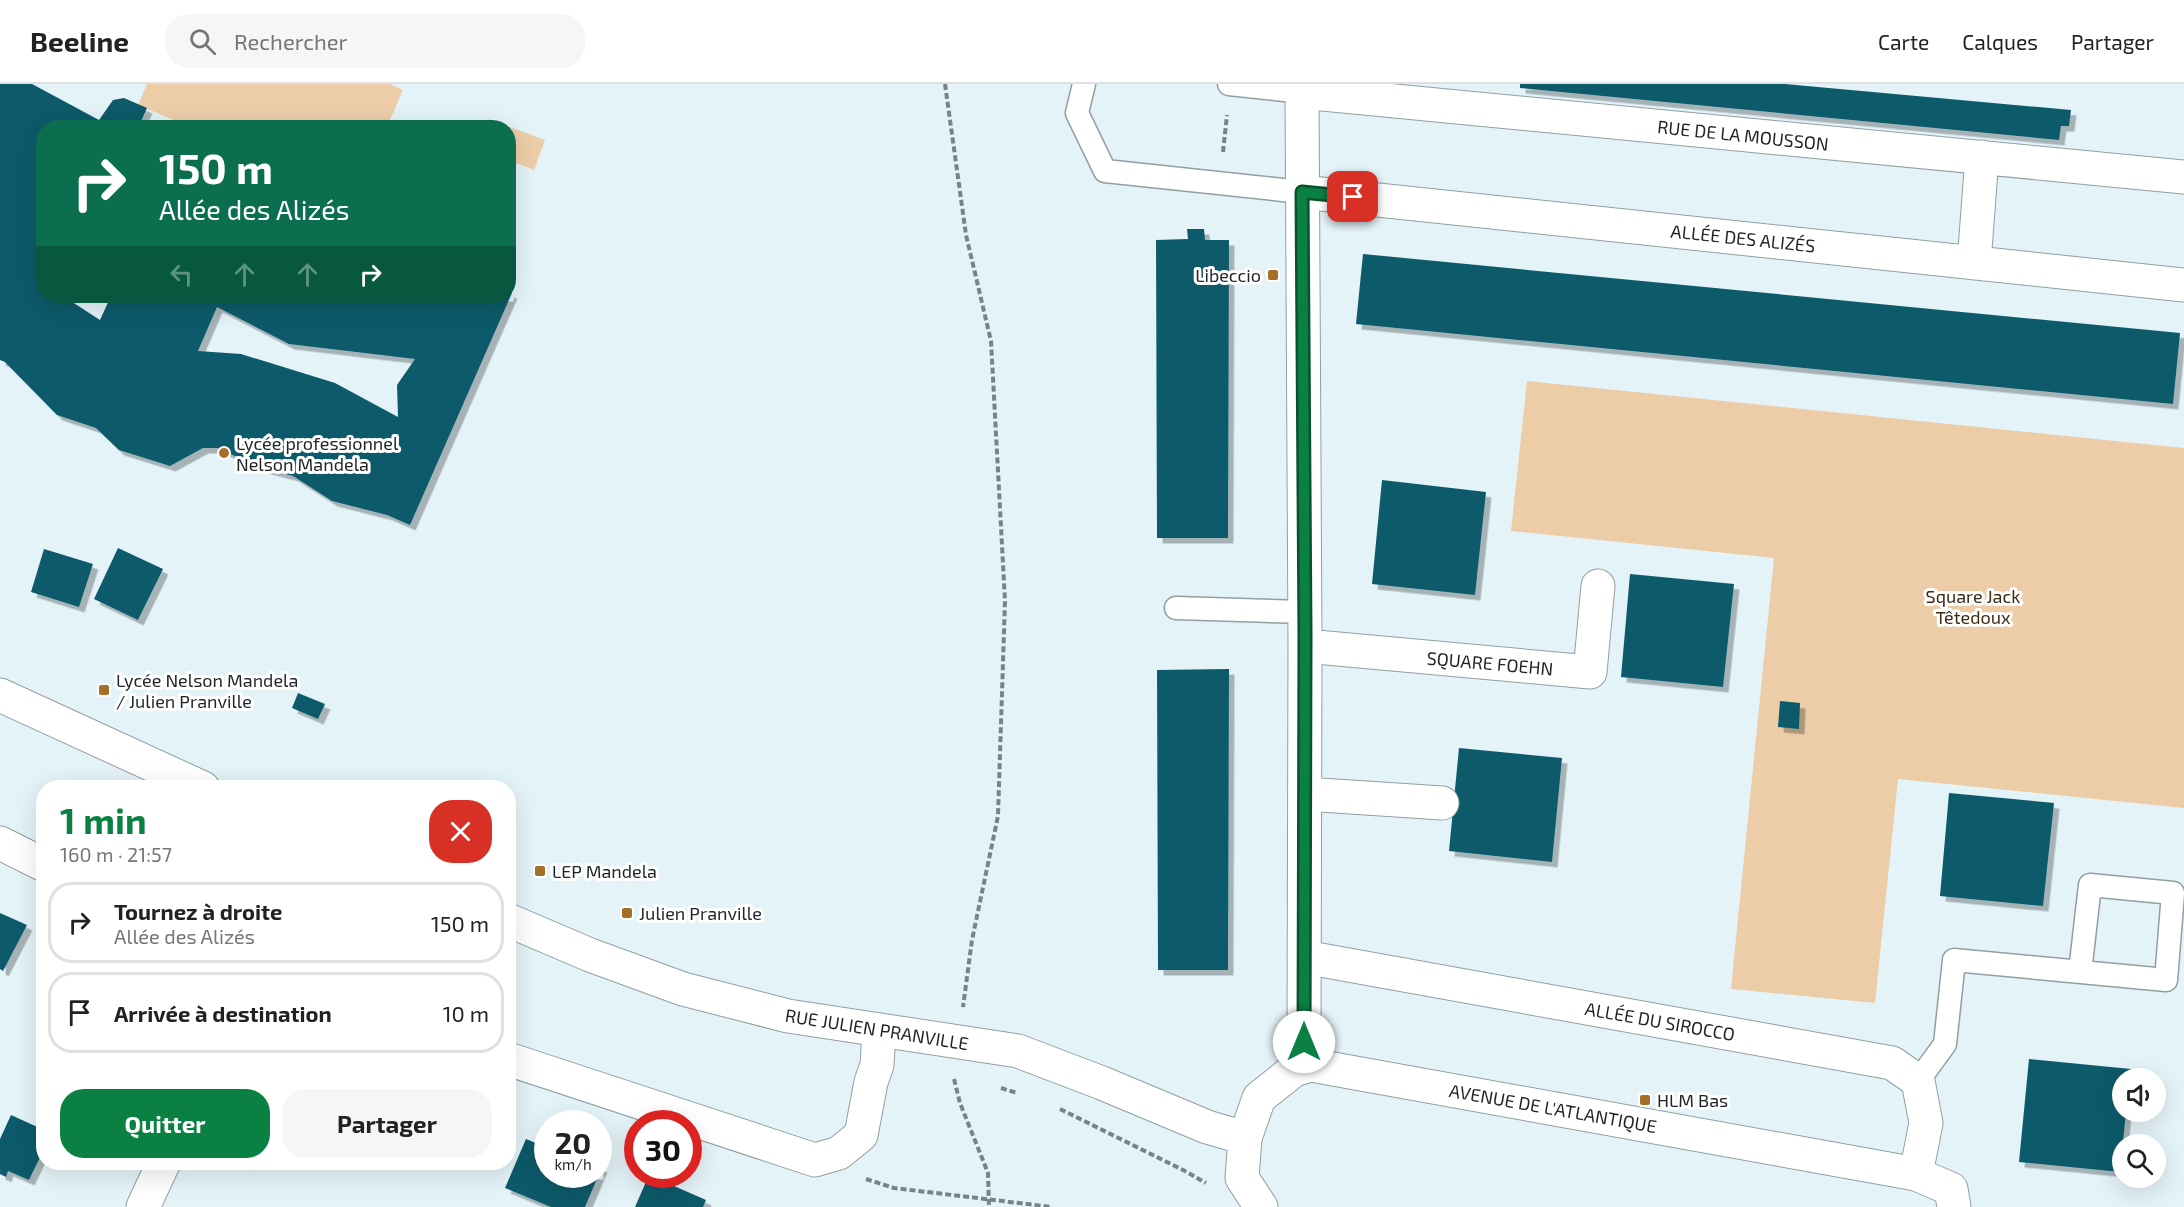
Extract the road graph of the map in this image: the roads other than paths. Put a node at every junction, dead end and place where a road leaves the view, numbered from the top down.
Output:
1 (1084, 84) edge
2 (1230, 84) edge
3 (1302, 92) junction
4 (1475, 96) edge
5 (1982, 157) junction
6 (2184, 177) edge
7 (1302, 192) junction
8 (1974, 263) junction
9 (2184, 285) edge
10 (1598, 586) dead end
11 (1176, 608) dead end
12 (1305, 612) junction
13 (1305, 646) junction
14 (0, 695) edge
15 (186, 780) edge
16 (1305, 794) junction
17 (1442, 803) dead end
18 (0, 843) edge
19 (36, 861) edge
20 (516, 923) edge
21 (1304, 957) junction
22 (2080, 972) junction
23 (879, 1030) junction
24 (516, 1062) edge
25 (1311, 1065) junction
26 (1918, 1081) junction
27 (1245, 1138) junction
28 (160, 1170) edge
29 (1916, 1174) junction
30 (143, 1207) edge
31 (1261, 1207) edge
32 (1954, 1207) edge

1 - 7 lane
2 - 3 lane
3 - 4 street, RUE DE LA MOUSSON
3 - 7 street
4 - 5 street, RUE DE LA MOUSSON
5 - 6 street, RUE DE LA MOUSSON
5 - 8 street
7 - 8 street, ALLÉE DES ALIZÉS
7 - 12 street
8 - 9 street, ALLÉE DES ALIZÉS
10 - 13 street, SQUARE FOEHN
11 - 12 lane
12 - 13 street
13 - 16 street
14 - 15 street
16 - 17 street
16 - 21 street
18 - 19 street
20 - 23 street, RUE JULIEN PRANVILLE
21 - 25 street
21 - 26 street, ALLÉE DU SIROCCO
22 - 22 lane
22 - 26 lane
23 - 24 street
23 - 27 street, RUE JULIEN PRANVILLE
25 - 27 street
25 - 29 street, AVENUE DE L'ATLANTIQUE
26 - 29 street
27 - 31 street
28 - 30 street
29 - 32 street, AVENUE DE L'ATLANTIQUE

